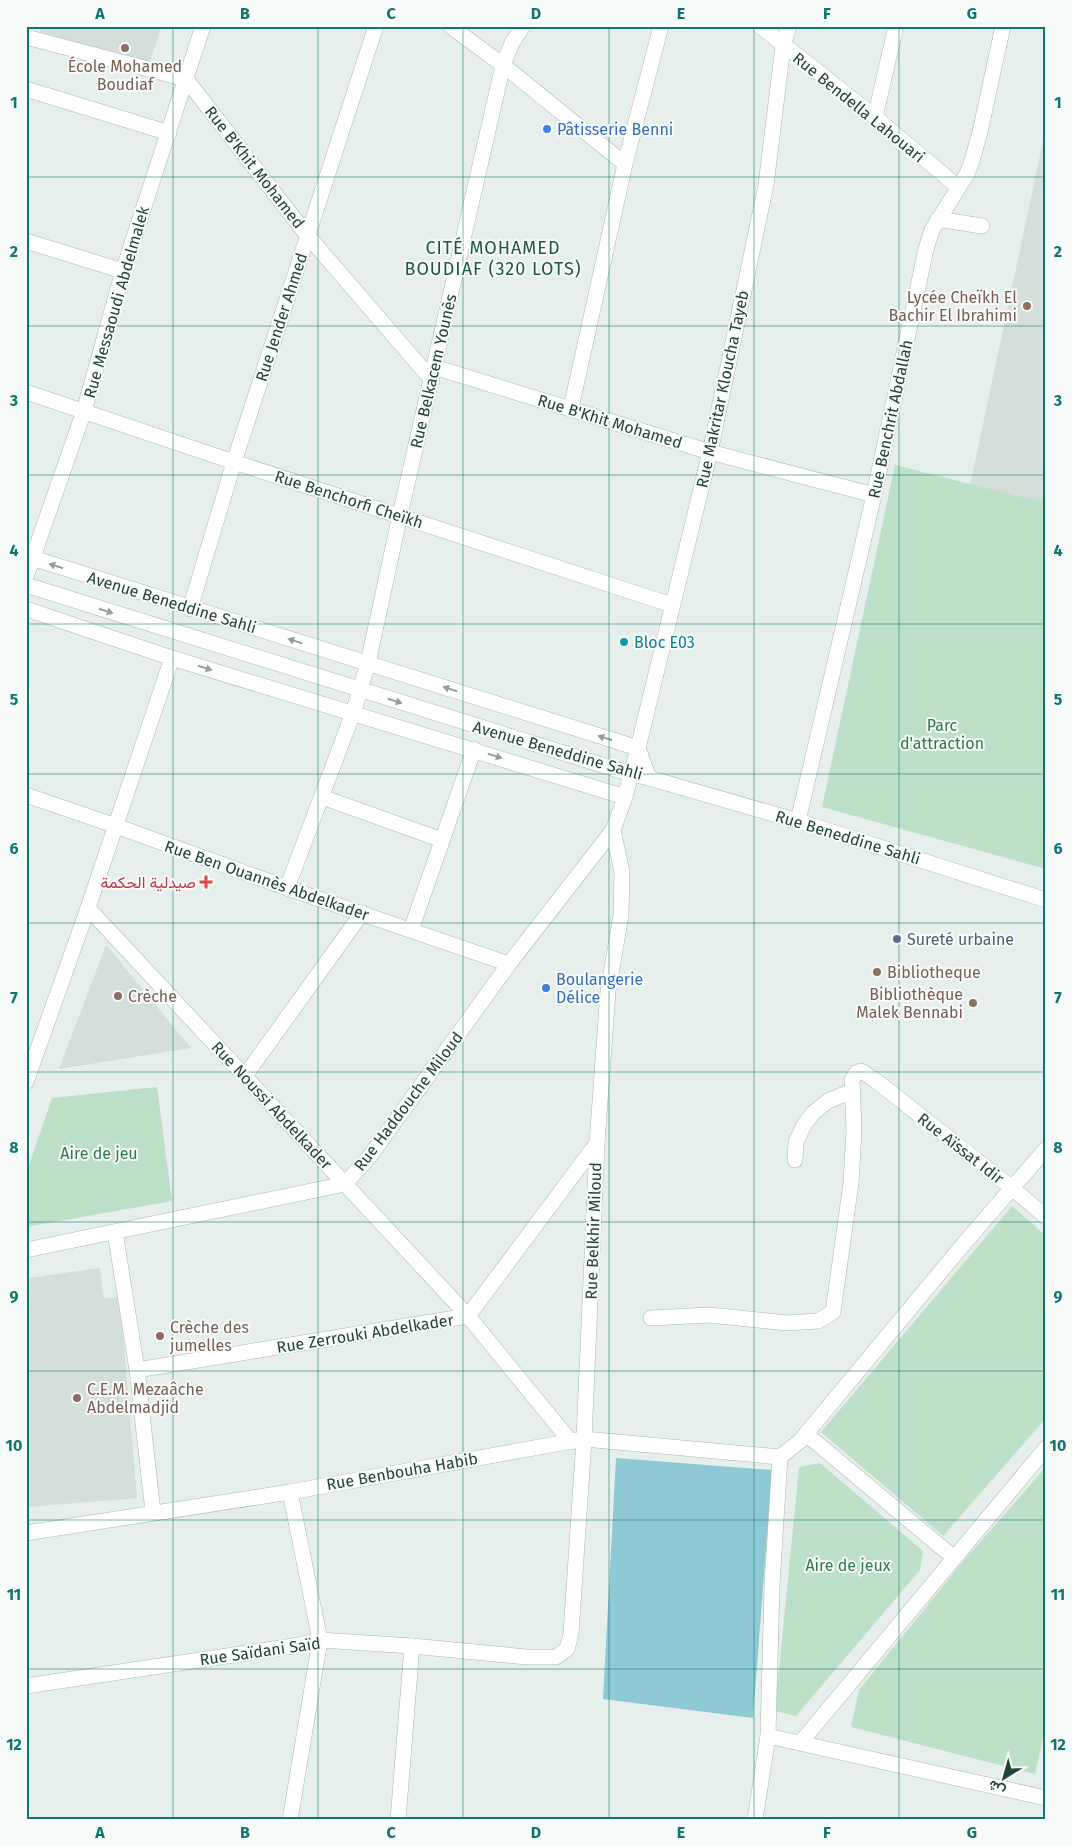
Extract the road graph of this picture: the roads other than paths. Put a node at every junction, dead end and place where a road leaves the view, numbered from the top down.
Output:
1 (203, 26) edge
2 (376, 26) edge
3 (450, 26) edge
4 (524, 26) edge
5 (661, 26) edge
6 (760, 26) edge
7 (789, 26) edge
8 (896, 26) edge
9 (1002, 26) edge
10 (26, 37) edge
11 (783, 46) junction
12 (503, 65) junction
13 (186, 79) junction
14 (26, 89) edge
15 (875, 117) junction
16 (169, 133) junction
17 (624, 164) junction
18 (958, 187) junction
19 (938, 219) junction
20 (982, 226) dead end
21 (308, 235) junction
22 (26, 241) edge
23 (123, 271) junction
24 (433, 374) junction
25 (26, 392) edge
26 (571, 408) junction
27 (84, 411) junction
28 (710, 452) junction
29 (234, 462) junction
30 (874, 495) junction
31 (400, 515) junction
32 (29, 557) edge
33 (26, 577) edge
34 (26, 585) edge
35 (672, 605) junction
36 (190, 608) junction
37 (26, 609) edge
38 (172, 658) junction
39 (368, 663) junction
40 (360, 690) junction
41 (353, 713) junction
42 (638, 748) junction
43 (474, 750) junction
44 (631, 774) junction
45 (649, 778) junction
46 (26, 795) edge
47 (625, 796) junction
48 (322, 797) junction
49 (798, 821) junction
50 (116, 826) junction
51 (613, 830) junction
52 (442, 840) junction
53 (287, 888) junction
54 (1046, 900) edge
55 (88, 908) junction
56 (362, 913) junction
57 (411, 930) junction
58 (509, 964) junction
59 (245, 1076) junction
60 (26, 1082) edge
61 (852, 1091) junction
62 (597, 1143) junction
63 (1046, 1149) edge
64 (795, 1160) dead end
65 (344, 1184) junction
66 (1012, 1188) junction
67 (1046, 1217) edge
68 (115, 1232) junction
69 (26, 1250) edge
70 (468, 1316) junction
71 (651, 1318) dead end
72 (137, 1370) junction
73 (806, 1434) junction
74 (577, 1440) junction
75 (1046, 1448) edge
76 (780, 1457) junction
77 (290, 1492) junction
78 (153, 1512) junction
79 (26, 1533) edge
80 (953, 1557) junction
81 (571, 1634) joint
82 (320, 1640) junction
83 (412, 1646) junction
84 (26, 1686) edge
85 (768, 1736) junction
86 (800, 1742) junction
87 (1046, 1798) edge
88 (290, 1820) edge
89 (398, 1820) edge
90 (755, 1820) edge

1 - 13 street, Rue Messaoudi Abdelmalek
2 - 21 street, Rue Jender Ahmed
3 - 12 street
4 - 12 street, Rue Belkacem Younès
5 - 17 street
6 - 11 street, Rue Bendella Lahouari
7 - 11 street, Rue Makritar Kloucha Tayeb
8 - 15 street
9 - 18 street, Rue Benchrit Abdallah
10 - 13 street
11 - 15 street, Rue Bendella Lahouari
11 - 28 street, Rue Makritar Kloucha Tayeb
12 - 17 street
12 - 24 street, Rue Belkacem Younès
13 - 16 street, Rue Messaoudi Abdelmalek
13 - 21 street, Rue B'Khit Mohamed
14 - 16 street
15 - 18 street, Rue Bendella Lahouari
16 - 23 street, Rue Messaoudi Abdelmalek
17 - 26 street
18 - 19 street, Rue Benchrit Abdallah
19 - 20 street
19 - 30 street, Rue Benchrit Abdallah
21 - 24 street, Rue B'Khit Mohamed
21 - 29 street, Rue Jender Ahmed
22 - 23 street
23 - 27 street, Rue Messaoudi Abdelmalek
24 - 26 street, Rue B'Khit Mohamed
24 - 31 street, Rue Belkacem Younès
25 - 27 street, Rue Benchorfi Cheïkh
26 - 28 street, Rue B'Khit Mohamed
27 - 29 street, Rue Benchorfi Cheïkh
27 - 32 street, Rue Messaoudi Abdelmalek
28 - 30 street, Rue B'Khit Mohamed
28 - 35 street, Rue Makritar Kloucha Tayeb
29 - 31 street, Rue Benchorfi Cheïkh
29 - 36 street, Rue Jender Ahmed
30 - 49 street, Rue Benchrit Abdallah
31 - 35 street, Rue Benchorfi Cheïkh
31 - 39 street, Rue Belkacem Younès
32 - 33 street, Rue Messaoudi Abdelmalek
36 -> 32 street, Avenue Beneddine Sahli
34 -> 40 street, Avenue Beneddine Sahli
35 - 42 street, Rue Makritar Kloucha Tayeb
39 -> 36 street, Avenue Beneddine Sahli
37 - 38 street, Avenue Beneddine Sahli
38 -> 41 street, Avenue Beneddine Sahli
38 - 50 street
39 - 40 street, Rue Belkacem Younès
42 -> 39 street, Avenue Beneddine Sahli
40 - 41 street, Rue Belkacem Younès
40 -> 44 street, Avenue Beneddine Sahli
41 - 43 street, Avenue Beneddine Sahli
41 - 48 street, Rue Belkacem Younès
42 - 44 street, Rue Makritar Kloucha Tayeb
42 - 45 street, Avenue Beneddine Sahli
43 -> 47 street, Avenue Beneddine Sahli
43 - 52 street
44 - 45 street, Avenue Beneddine Sahli
44 - 47 street, Rue Haddouche Miloud
45 - 49 street, Rue Beneddine Sahli
46 - 50 street, Rue Ben Ouannès Abdelkader
47 - 51 street, Rue Haddouche Miloud
48 - 52 street
48 - 53 street, Rue Belkacem Younès
49 - 54 street, Rue Beneddine Sahli
50 - 53 street, Rue Ben Ouannès Abdelkader
50 - 55 street
51 - 58 street, Rue Haddouche Miloud
51 - 62 street, Rue Belkhir Miloud
52 - 57 street
53 - 56 street, Rue Ben Ouannès Abdelkader
55 - 59 street, Rue Noussi Abdelkader
55 - 60 street
56 - 57 street, Rue Ben Ouannès Abdelkader
56 - 59 street
57 - 58 street, Rue Ben Ouannès Abdelkader
58 - 65 street, Rue Haddouche Miloud
59 - 65 street, Rue Noussi Abdelkader
61 - 64 street
61 - 66 street, Rue Aïssat Idir
61 - 71 street
62 - 70 street, Rue Zerrouki Abdelkader
62 - 74 street, Rue Belkhir Miloud
63 - 66 street
65 - 68 street, Rue Haddouche Miloud
65 - 70 street, Rue Noussi Abdelkader
66 - 67 street, Rue Aïssat Idir
66 - 73 street
68 - 69 street, Rue Haddouche Miloud
68 - 72 street
70 - 72 street, Rue Zerrouki Abdelkader
70 - 74 street, Rue Noussi Abdelkader
72 - 78 street
73 - 76 street
73 - 80 street
74 - 76 street, Rue Benbouha Habib
74 - 77 street, Rue Benbouha Habib
74 - 81 street, Rue Belkhir Miloud
75 - 80 street
76 - 85 street
77 - 78 street, Rue Benbouha Habib
77 - 82 street
78 - 79 street, Rue Benbouha Habib
80 - 86 street
81 - 83 street, Rue Saïdani Saïd
82 - 83 street, Rue Saïdani Saïd
82 - 84 street, Rue Saïdani Saïd
82 - 88 street
83 - 89 street
85 - 86 street
85 - 90 street
86 - 87 street

